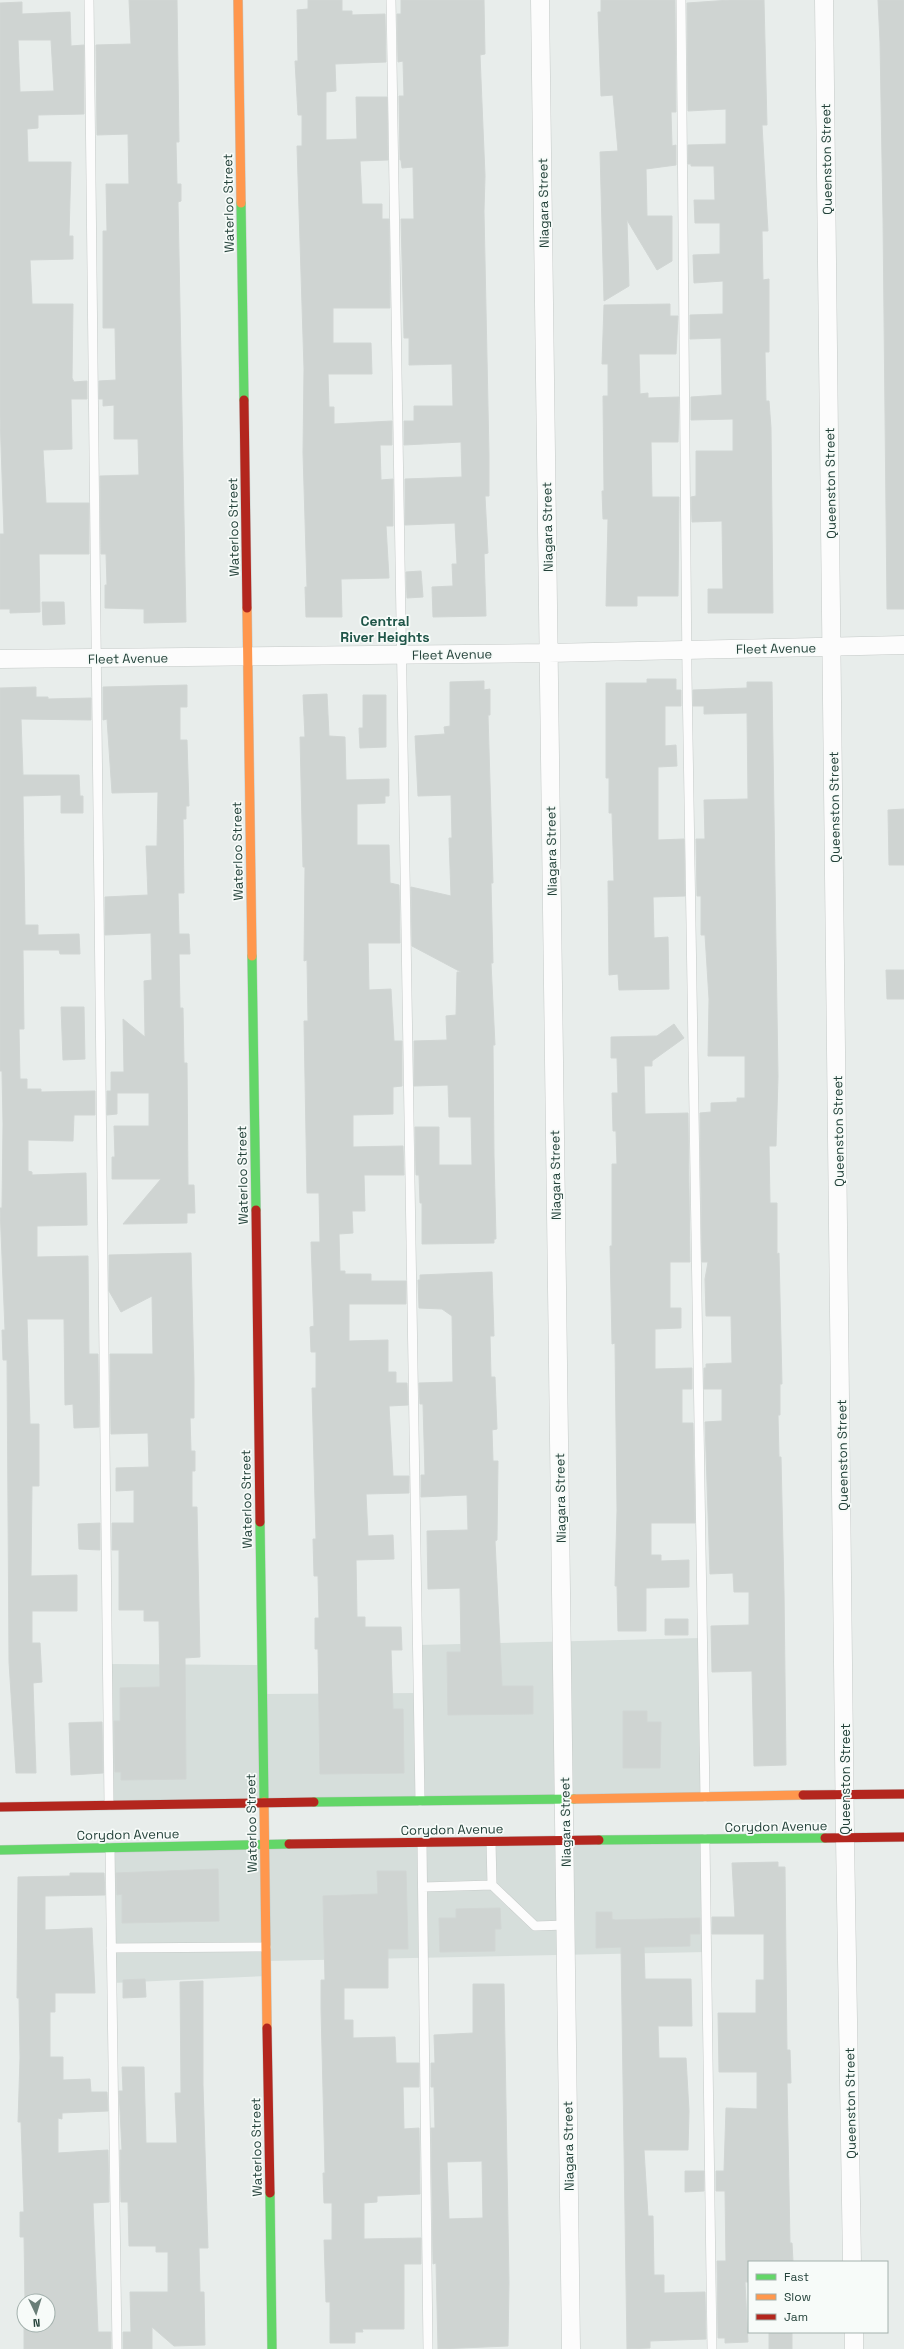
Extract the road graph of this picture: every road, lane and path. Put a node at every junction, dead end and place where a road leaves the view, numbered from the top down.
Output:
1 (89, 0) edge
2 (238, 0) edge
3 (391, 0) edge
4 (540, 0) edge
5 (681, 0) edge
6 (824, 0) edge
7 (904, 645) edge
8 (833, 646) junction
9 (687, 650) junction
10 (548, 653) junction
11 (402, 654) junction
12 (248, 656) junction
13 (97, 658) junction
14 (0, 659) edge
15 (904, 1794) edge
16 (846, 1795) junction
17 (704, 1797) junction
18 (564, 1799) junction
19 (420, 1801) junction
20 (264, 1802) junction
21 (109, 1805) junction
22 (0, 1807) edge
23 (904, 1836) edge
24 (845, 1838) junction
25 (705, 1840) junction
26 (565, 1841) junction
27 (491, 1842) junction
28 (422, 1843) junction
29 (265, 1844) junction
30 (110, 1848) junction
31 (0, 1850) edge
32 (492, 1885) junction
33 (422, 1887) junction
34 (566, 1925) junction
35 (266, 1947) junction
36 (111, 1948) junction
37 (852, 2261) edge
38 (854, 2333) edge
39 (117, 2349) edge
40 (272, 2349) edge
41 (428, 2349) edge
42 (571, 2349) edge
43 (712, 2349) edge
44 (854, 2349) edge

1 - 13 lane
2 - 12 street, Waterloo Street
3 - 11 lane
4 - 10 street, Niagara Street
5 - 9 lane
6 - 8 street, Queenston Street
7 - 8 street, Fleet Avenue
8 - 9 street, Fleet Avenue
8 - 16 street, Queenston Street
9 - 10 street, Fleet Avenue
9 - 17 lane
10 - 11 street, Fleet Avenue
10 - 18 street, Niagara Street
11 - 12 street, Fleet Avenue
11 - 19 lane
12 - 13 street, Fleet Avenue
12 - 20 street, Waterloo Street
13 - 14 street, Fleet Avenue
13 - 21 lane
15 - 16 street
16 - 17 street
16 - 24 street, Queenston Street
17 - 18 street
18 - 19 street
18 - 26 street, Niagara Street
19 - 20 street
20 - 21 street
20 - 29 street, Waterloo Street
21 - 22 street
23 - 24 street, Corydon Avenue
24 - 25 street, Corydon Avenue
24 - 37 street, Queenston Street
25 - 26 street, Corydon Avenue
25 - 43 lane
26 - 27 street, Corydon Avenue
26 - 34 street, Niagara Street
27 - 28 street, Corydon Avenue
27 - 32 lane
28 - 29 street, Corydon Avenue
28 - 33 lane
29 - 30 street, Corydon Avenue
29 - 35 street, Waterloo Street
30 - 31 street, Corydon Avenue
30 - 36 lane
32 - 33 lane
32 - 34 lane
33 - 41 lane
34 - 42 street, Niagara Street
35 - 36 lane
35 - 40 street, Waterloo Street
36 - 39 lane
38 - 44 street

